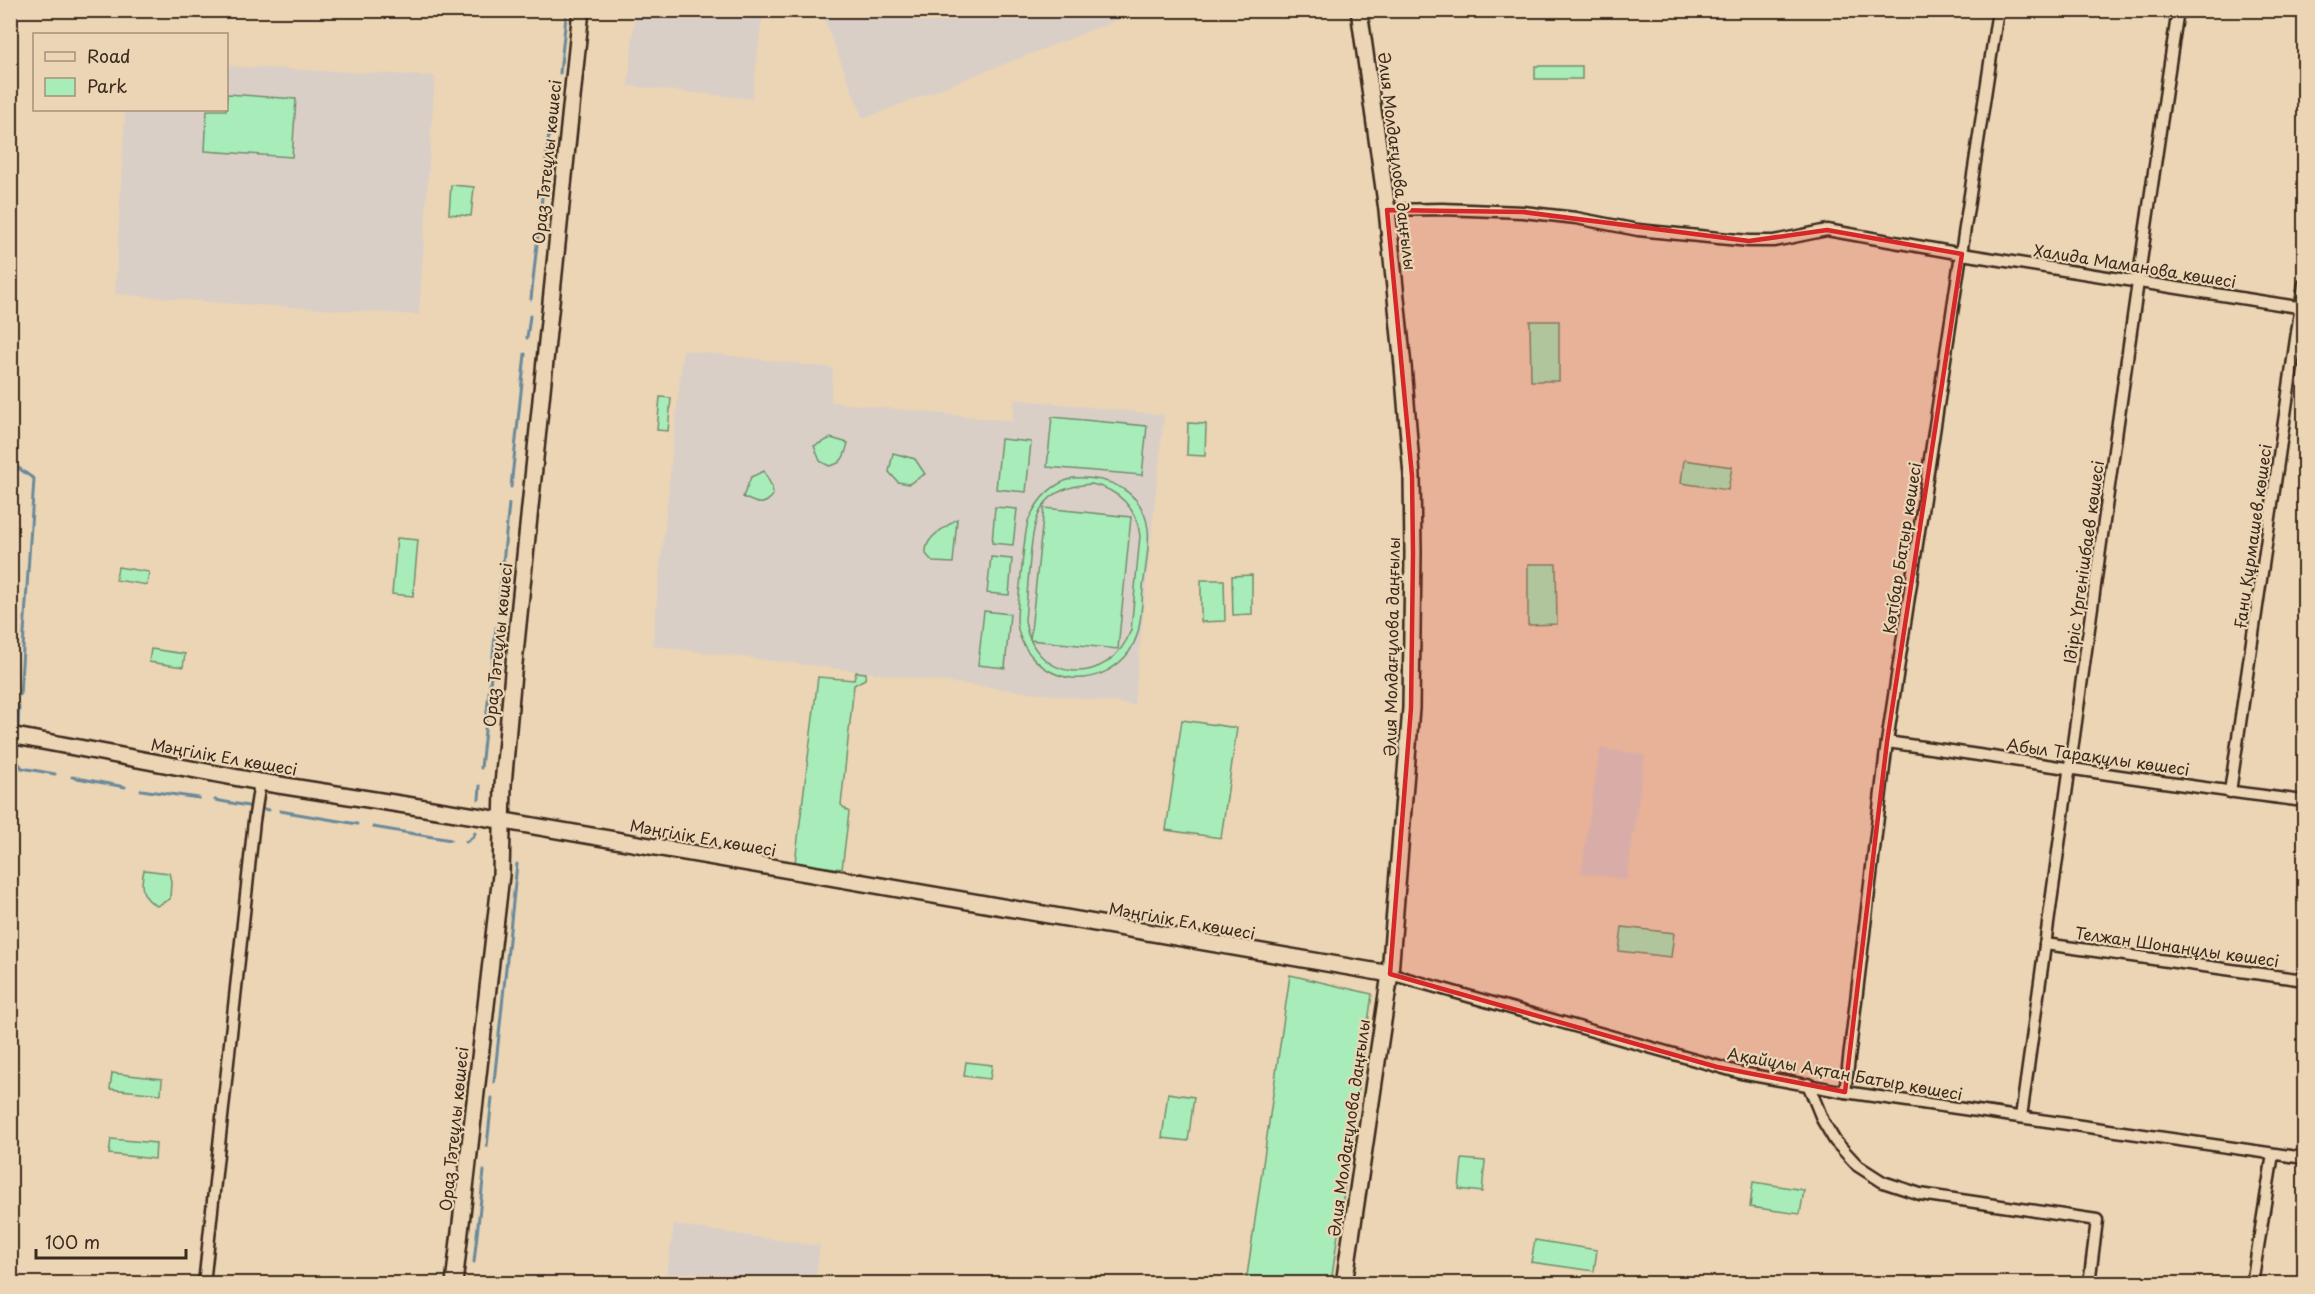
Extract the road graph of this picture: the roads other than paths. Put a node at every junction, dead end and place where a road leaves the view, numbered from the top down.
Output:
1 (581, 10) edge
2 (1359, 10) edge
3 (1998, 10) edge
4 (2178, 10) edge
5 (1387, 210) junction
6 (1962, 254) junction
7 (2136, 282) junction
8 (2304, 284) edge
9 (2303, 308) edge
10 (10, 735) edge
11 (1887, 742) junction
12 (2071, 767) junction
13 (260, 782) junction
14 (2230, 792) junction
15 (2304, 801) edge
16 (502, 821) junction
17 (2045, 944) junction
18 (1390, 974) junction
19 (2304, 980) edge
20 (1808, 1084) junction
21 (1845, 1092) junction
22 (2020, 1117) junction
23 (2272, 1154) junction
24 (2304, 1158) edge
25 (204, 1284) edge
26 (454, 1284) edge
27 (1344, 1284) edge
28 (2089, 1284) edge
29 (2252, 1284) edge

1 - 16 street, Ораз Тәтеұлы көшесі
2 - 5 street, Әлия Молдағұлова даңғылы
3 - 6 street, Көтібар Батыр көшесі
4 - 7 street, Ідіріс Үргенішбаев көшесі
5 - 6 street, Халида Маманова көшесі
5 - 18 street, Әлия Молдағұлова даңғылы
6 - 7 street, Халида Маманова көшесі
6 - 11 street, Көтібар Батыр көшесі
7 - 9 street, Халида Маманова көшесі
7 - 12 street, Ідіріс Үргенішбаев көшесі
8 - 9 street, Ғани Құрмашев көшесі
9 - 14 street, Ғани Құрмашев көшесі
10 - 13 street, Мәңгілік Ел көшесі
11 - 12 street, Абыл Тарақұлы көшесі
11 - 21 street, Көтібар Батыр көшесі
12 - 14 street, Абыл Тарақұлы көшесі
12 - 17 street, Ідіріс Үргенішбаев көшесі
13 - 16 street, Мәңгілік Ел көшесі
13 - 25 street
14 - 15 street, Абыл Тарақұлы көшесі
16 - 18 street, Мәңгілік Ел көшесі
16 - 26 street, Ораз Тәтеұлы көшесі
17 - 19 street, Телжан Шонанұлы көшесі
17 - 22 street, Ідіріс Үргенішбаев көшесі
18 - 20 street, Ақайұлы Ақтан Батыр көшесі
18 - 27 street, Әлия Молдағұлова даңғылы
20 - 21 street, Ақайұлы Ақтан Батыр көшесі
20 - 28 street
21 - 22 street, Ақайұлы Ақтан Батыр көшесі
22 - 23 street, Ақайұлы Ақтан Батыр көшесі
23 - 24 street, Ақайұлы Ақтан Батыр көшесі
23 - 29 street

